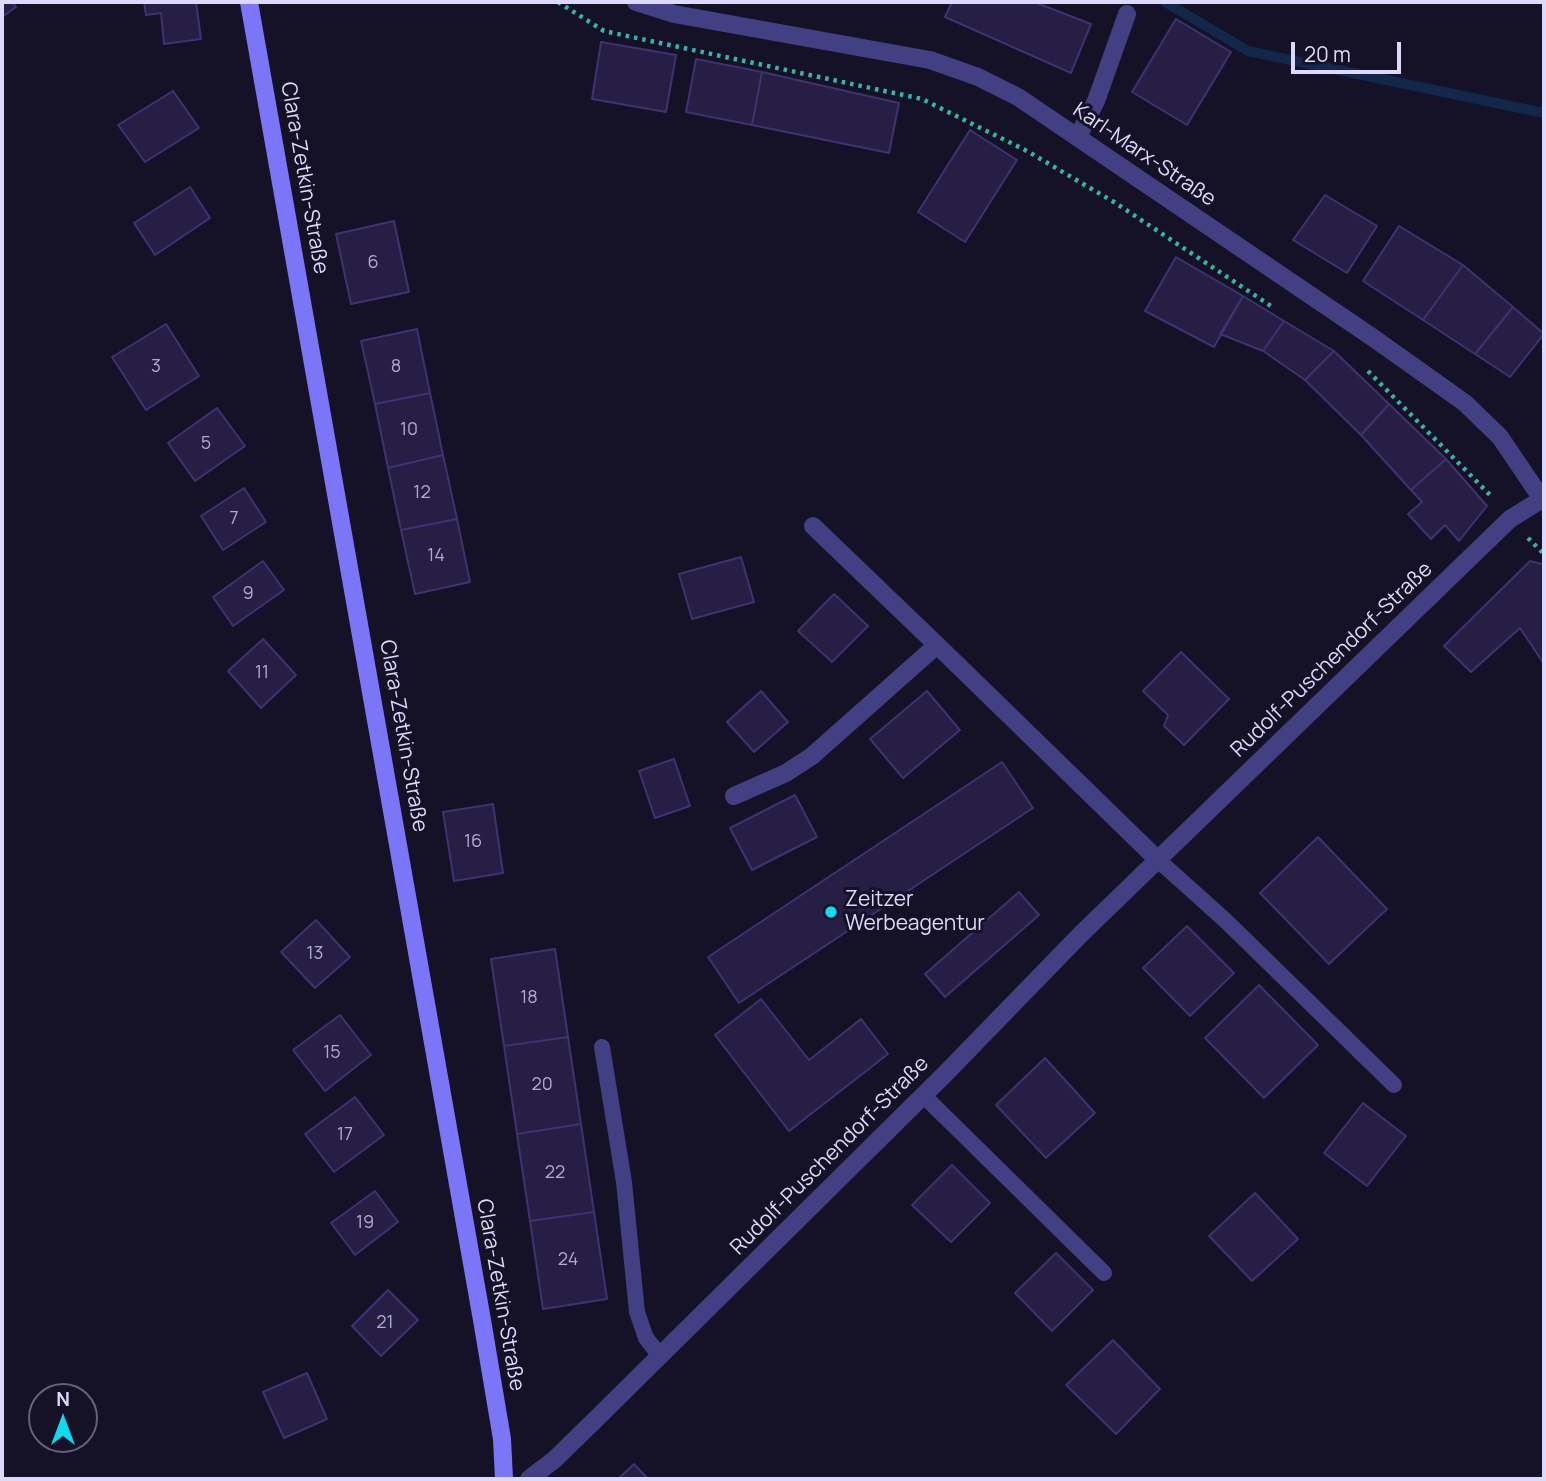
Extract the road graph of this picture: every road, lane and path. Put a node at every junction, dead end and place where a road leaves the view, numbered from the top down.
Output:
1 (249, 2) edge
2 (558, 2) edge
3 (636, 2) edge
4 (1127, 14) dead end
5 (1078, 137) junction
6 (1274, 307) dead end
7 (1363, 366) dead end
8 (1544, 498) edge
9 (1510, 519) junction
10 (813, 526) dead end
11 (1544, 554) edge
12 (937, 645) junction
13 (734, 796) dead end
14 (1158, 860) junction
15 (602, 1047) dead end
16 (1394, 1085) dead end
17 (923, 1095) junction
18 (1104, 1273) dead end
19 (660, 1356) junction
20 (504, 1479) edge
21 (529, 1479) edge

1 - 20 street, Clara-Zetkin-Straße
2 - 6 path
3 - 5 street, Karl-Marx-Straße
4 - 5 street
5 - 8 street, Karl-Marx-Straße
7 - 9 path
8 - 9 street, Rudolf-Puschendorf-Straße
9 - 11 path
9 - 14 street, Rudolf-Puschendorf-Straße
10 - 12 street
12 - 13 street
12 - 14 street
14 - 16 lane
14 - 17 street, Rudolf-Puschendorf-Straße
15 - 19 lane
17 - 18 lane
17 - 19 street, Rudolf-Puschendorf-Straße
19 - 21 street, Rudolf-Puschendorf-Straße

